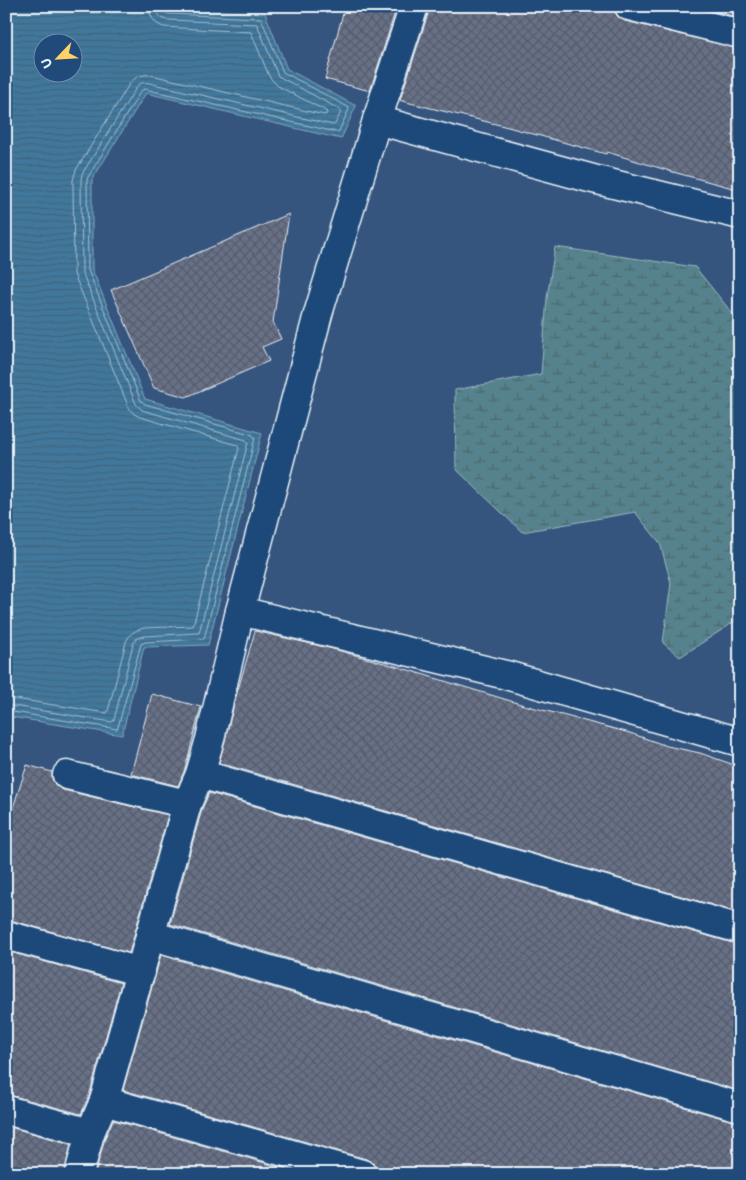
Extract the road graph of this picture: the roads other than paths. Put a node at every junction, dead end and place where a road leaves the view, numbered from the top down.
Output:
1 (414, 6) edge
2 (629, 6) edge
3 (740, 34) edge
4 (377, 120) junction
5 (740, 215) edge
6 (240, 610) junction
7 (740, 742) edge
8 (200, 774) junction
9 (67, 775) dead end
10 (188, 804) junction
11 (740, 929) edge
12 (6, 935) edge
13 (150, 936) junction
14 (140, 972) junction
15 (104, 1101) junction
16 (740, 1106) edge
17 (6, 1110) edge
18 (90, 1133) junction
19 (79, 1174) edge
20 (362, 1174) edge

1 - 4 street
2 - 3 street
4 - 5 street
4 - 6 street
6 - 7 street
6 - 8 street
8 - 10 street
8 - 11 street
9 - 10 street
10 - 13 street
12 - 14 street
13 - 14 street
13 - 16 street
14 - 15 street
15 - 18 street
15 - 20 street
17 - 18 street
18 - 19 street

